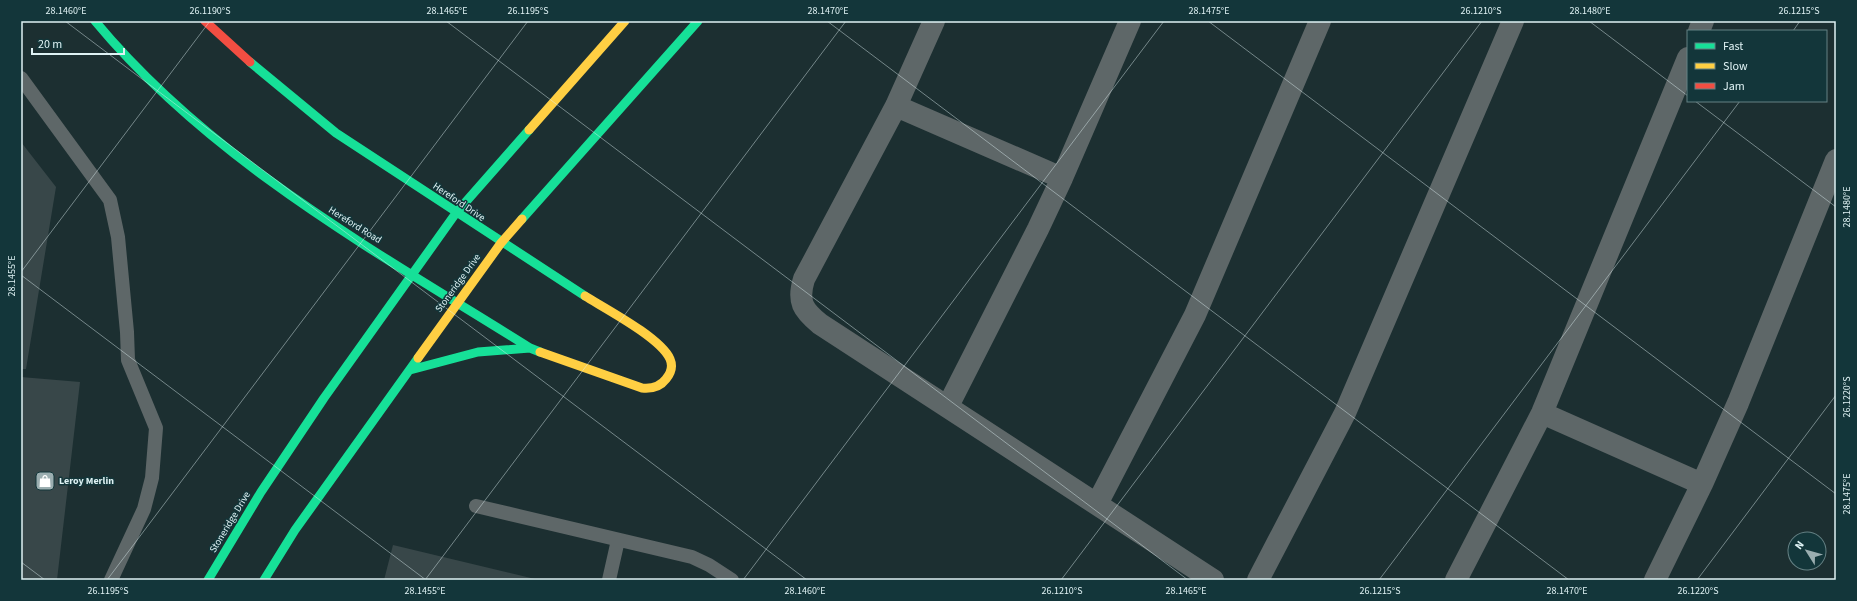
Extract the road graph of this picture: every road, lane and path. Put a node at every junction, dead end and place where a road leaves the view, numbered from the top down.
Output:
1 (95, 21) edge
2 (205, 21) edge
3 (625, 21) edge
4 (698, 21) edge
5 (934, 21) edge
6 (1130, 21) edge
7 (1320, 21) edge
8 (1512, 21) edge
9 (1687, 60) edge
10 (21, 78) edge
11 (896, 106) junction
12 (1836, 160) edge
13 (1062, 178) junction
14 (456, 213) junction
15 (501, 242) junction
16 (413, 274) junction
17 (457, 302) junction
18 (530, 348) junction
19 (410, 370) junction
20 (642, 388) joint
21 (948, 406) junction
22 (1542, 413) junction
23 (1702, 484) junction
24 (1097, 504) junction
25 (476, 506) dead end
26 (618, 540) junction
27 (111, 580) edge
28 (208, 580) edge
29 (264, 580) edge
30 (609, 580) edge
31 (732, 580) edge
32 (1214, 580) edge
33 (1258, 580) edge
34 (1456, 580) edge
35 (1655, 580) edge

1 - 16 street, Hereford Road
2 - 14 street, Hereford Drive
3 - 14 street, Stoneridge Drive
4 - 15 street, Stoneridge Drive
5 - 11 street
6 - 13 street
7 - 24 street
8 - 33 street
9 - 22 street
10 - 27 lane
11 - 13 street
11 - 21 street
12 - 23 street
13 - 21 street
14 - 15 street, Hereford Drive
14 - 16 street, Stoneridge Drive
15 - 17 street, Stoneridge Drive
15 - 20 street, Hereford Drive
16 - 17 street, Hereford Road
16 - 28 street, Stoneridge Drive
17 - 18 street, Hereford Road
17 - 19 street, Stoneridge Drive
18 - 19 street
18 - 20 street, Hereford Road
19 - 29 street, Stoneridge Drive
21 - 24 street
22 - 23 street
22 - 34 street
23 - 35 street
24 - 32 street
25 - 26 lane
26 - 30 lane
26 - 31 lane

